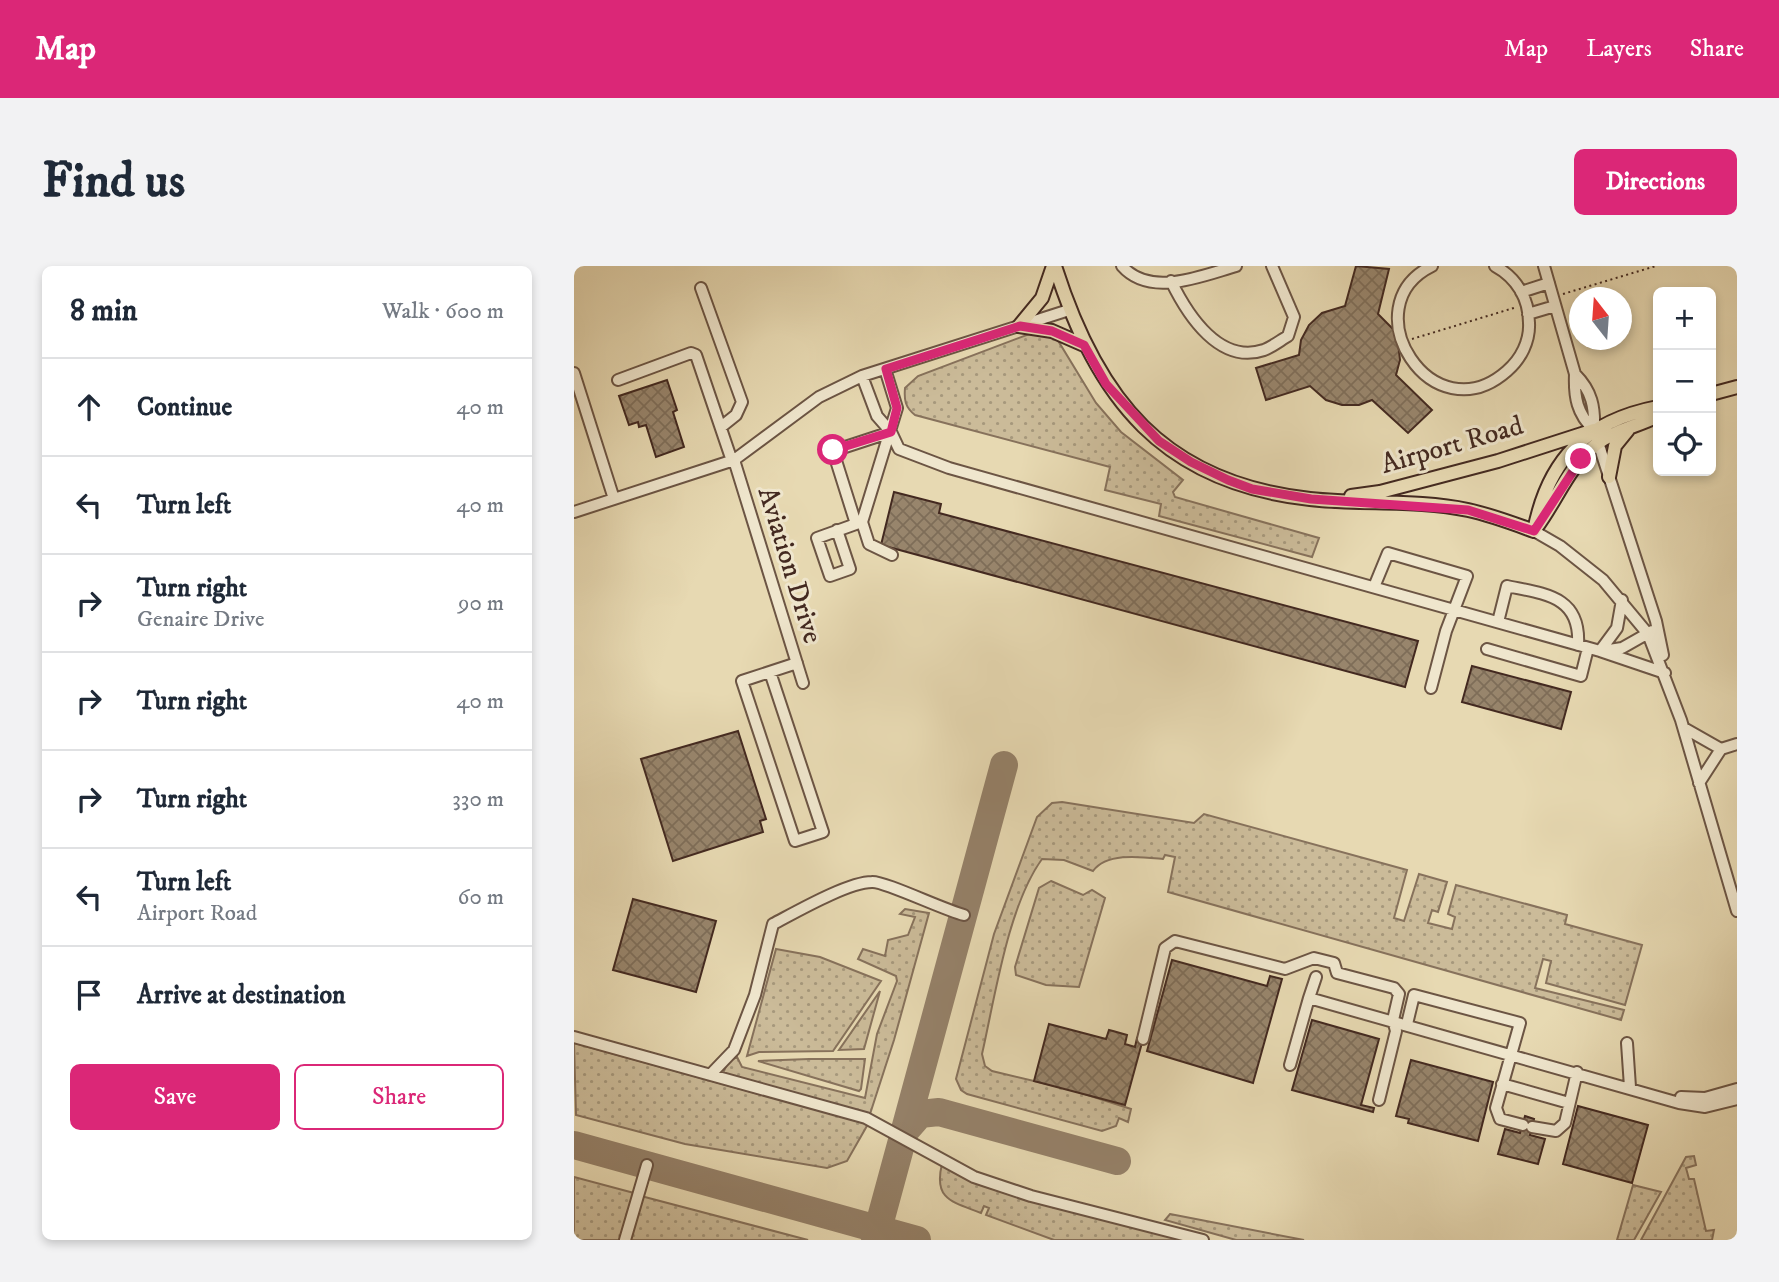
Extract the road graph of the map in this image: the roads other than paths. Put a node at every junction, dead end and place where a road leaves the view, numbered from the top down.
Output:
1 (1054, 266) edge
2 (1122, 266) edge
3 (1236, 266) edge
4 (1272, 266) edge
5 (1432, 266) edge
6 (1495, 266) edge
7 (1544, 266) edge
8 (1171, 281) junction
9 (1549, 283) junction
10 (701, 288) dead end
11 (1521, 292) junction
12 (1555, 306) junction
13 (1069, 310) junction
14 (1528, 314) junction
15 (1020, 326) junction
16 (1084, 345) junction
17 (886, 369) junction
18 (574, 373) edge
19 (862, 376) junction
20 (618, 380) dead end
21 (576, 385) edge
22 (1737, 387) edge
23 (1716, 393) edge
24 (1653, 408) edge
25 (1653, 418) edge
26 (720, 427) junction
27 (1630, 429) junction
28 (891, 432) junction
29 (1596, 437) junction
30 (733, 461) junction
31 (1609, 477) junction
32 (614, 499) junction
33 (1323, 500) junction
34 (574, 512) edge
35 (859, 523) junction
36 (837, 530) dead end
37 (1534, 531) junction
38 (892, 555) dead end
39 (1374, 587) junction
40 (1622, 600) junction
41 (1455, 610) junction
42 (1498, 622) junction
43 (1653, 631) junction
44 (1583, 646) junction
45 (1487, 649) dead end
46 (1600, 651) junction
47 (797, 663) junction
48 (770, 672) junction
49 (1667, 678) junction
50 (803, 683) dead end
51 (1431, 688) dead end
52 (1684, 728) junction
53 (1737, 744) edge
54 (1721, 749) junction
55 (1699, 783) junction
56 (1733, 881) edge
57 (1737, 911) edge
58 (964, 915) dead end
59 (1316, 976) dead end
60 (1309, 998) junction
61 (1393, 1020) junction
62 (1406, 1024) junction
63 (574, 1037) edge
64 (1143, 1039) dead end
65 (1627, 1043) dead end
66 (1511, 1054) junction
67 (1290, 1065) dead end
68 (1577, 1072) junction
69 (710, 1074) junction
70 (1503, 1084) junction
71 (1630, 1087) junction
72 (1737, 1089) edge
73 (1671, 1099) junction
74 (1737, 1099) edge
75 (1379, 1100) dead end
76 (1569, 1103) junction
77 (647, 1165) dead end
78 (625, 1240) edge
79 (1203, 1240) edge

1 - 13 main road
1 - 15 main road
2 - 8 street
3 - 8 street
4 - 8 street
5 - 14 street
6 - 11 street
7 - 9 street
9 - 11 street
9 - 12 street
10 - 26 street
11 - 14 street
12 - 14 street
12 - 29 street
13 - 15 street
13 - 16 main road
15 - 16 main road
15 - 17 street
16 - 33 main road
17 - 19 street
17 - 28 street
18 - 21 street
19 - 28 street
19 - 30 street
20 - 26 street, Aviation Drive
21 - 32 street
22 - 23 main road
24 - 29 main road, Airport Road
25 - 27 main road, Airport Road
26 - 30 street, Aviation Drive
27 - 29 main road, Airport Road
27 - 31 main road
28 - 35 street
28 - 35 street
28 - 39 street
29 - 31 street
29 - 33 main road, Airport Road
29 - 37 main road, Airport Road
30 - 32 street
30 - 47 street, Aviation Drive
31 - 43 street
32 - 34 street
33 - 37 main road
35 - 36 street
35 - 38 street
37 - 40 street
39 - 41 street
39 - 41 street
40 - 43 street
40 - 46 street
41 - 42 street
41 - 51 street
42 - 44 street
42 - 44 street
43 - 46 street
43 - 49 street
44 - 45 street
44 - 46 street
46 - 49 street
47 - 48 street
47 - 50 street, Aviation Drive
48 - 48 street
49 - 52 street
52 - 54 street
52 - 55 street
53 - 54 street
54 - 55 street
55 - 56 street
56 - 57 street
58 - 69 street
59 - 60 street
60 - 61 street
60 - 67 street
61 - 62 street
61 - 64 street
61 - 75 street
62 - 66 street
62 - 66 street
63 - 69 street
65 - 71 street
66 - 68 street
66 - 70 street
68 - 71 street
68 - 76 street
69 - 79 street
70 - 76 street
70 - 76 street
71 - 73 street
72 - 73 street
73 - 74 street
77 - 78 street

